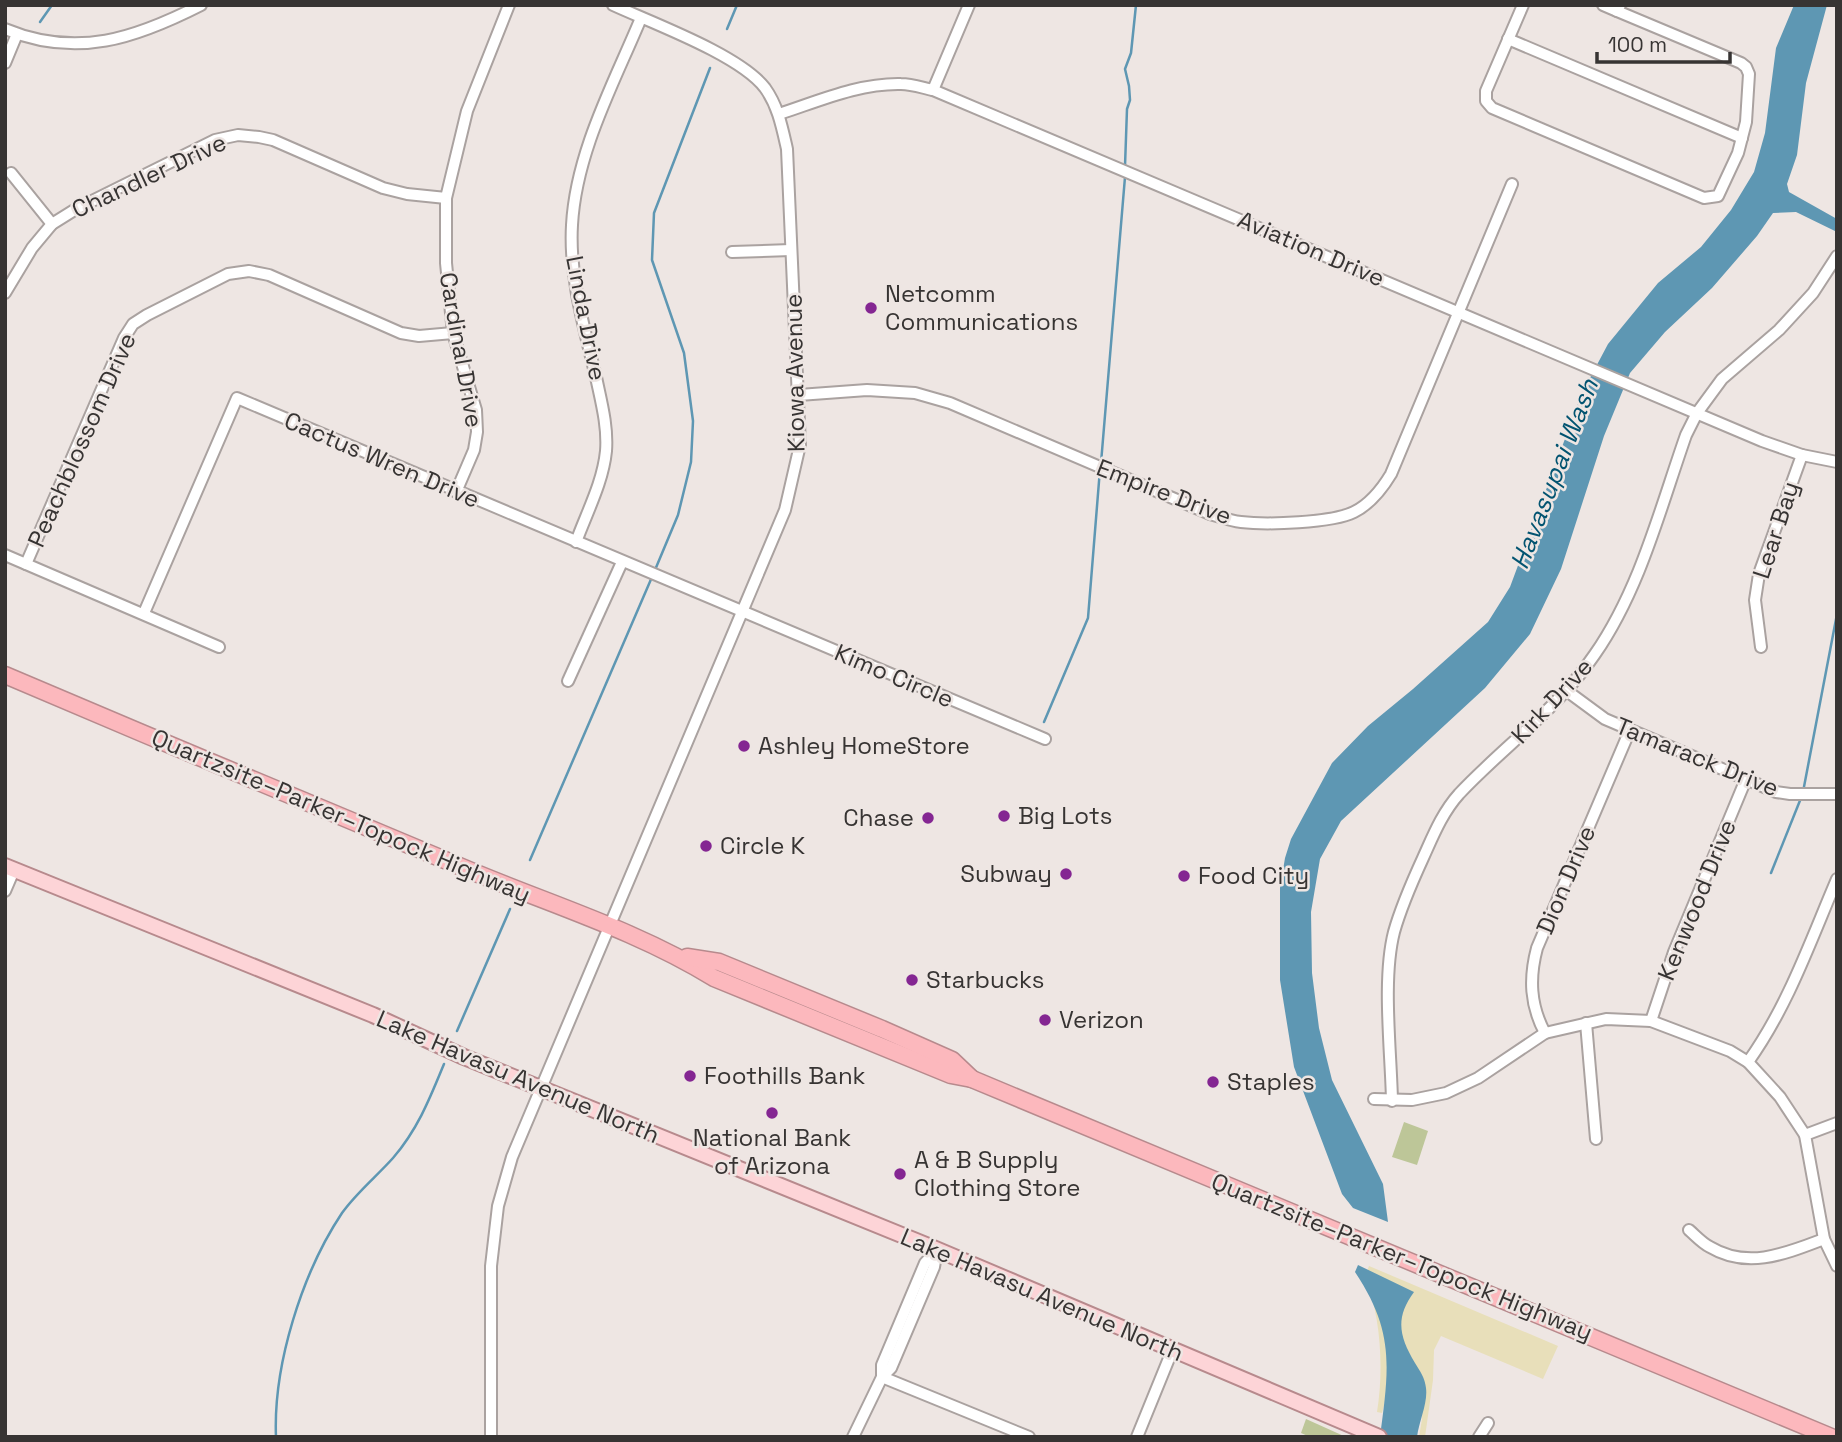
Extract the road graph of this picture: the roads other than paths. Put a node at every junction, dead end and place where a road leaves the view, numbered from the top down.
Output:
1 (201, 5) edge
2 (509, 5) edge
3 (612, 5) edge
4 (969, 5) edge
5 (1522, 5) edge
6 (1603, 5) edge
7 (1619, 8) edge
8 (640, 18) junction
9 (5, 29) edge
10 (17, 34) junction
11 (1508, 39) junction
12 (5, 62) edge
13 (933, 90) junction
14 (779, 114) junction
15 (1742, 138) junction
16 (11, 173) dead end
17 (1512, 184) dead end
18 (446, 198) junction
19 (52, 224) junction
20 (791, 250) junction
21 (732, 252) dead end
22 (1837, 256) edge
23 (5, 293) edge
24 (1459, 312) junction
25 (453, 333) junction
26 (799, 395) junction
27 (1697, 413) junction
28 (1802, 455) junction
29 (1837, 462) edge
30 (456, 492) junction
31 (576, 541) junction
32 (5, 555) edge
33 (622, 562) junction
34 (26, 564) junction
35 (743, 612) junction
36 (144, 613) junction
37 (219, 647) dead end
38 (1761, 648) dead end
39 (5, 675) edge
40 (568, 681) dead end
41 (1567, 691) junction
42 (1630, 730) junction
43 (1045, 739) dead end
44 (1746, 779) junction
45 (1837, 794) edge
46 (9, 868) edge
47 (1837, 879) edge
48 (5, 891) edge
49 (609, 926) junction
50 (1651, 1021) junction
51 (1586, 1023) junction
52 (1545, 1033) junction
53 (1748, 1062) junction
54 (541, 1088) junction
55 (1374, 1099) dead end
56 (1392, 1101) junction
57 (1837, 1123) edge
58 (1805, 1135) junction
59 (1597, 1139) dead end
60 (1689, 1230) dead end
61 (1824, 1239) junction
62 (937, 1250) junction
63 (1837, 1266) edge
64 (1172, 1351) junction
65 (882, 1377) junction
66 (1488, 1423) dead end
67 (1013, 1434) edge
68 (1378, 1436) edge
69 (491, 1437) edge
70 (853, 1437) edge
71 (1029, 1437) edge
72 (1137, 1437) edge
73 (1479, 1437) edge
74 (1831, 1437) edge

1 - 10 street
2 - 18 street, Cardinal Drive
3 - 8 street, Kiowa Avenue
4 - 13 street
5 - 11 street
6 - 7 street
7 - 15 street
8 - 14 street, Kiowa Avenue
8 - 31 street, Linda Drive
9 - 10 street
10 - 12 street
11 - 15 street
11 - 15 street
13 - 14 street, Aviation Drive
13 - 24 street, Aviation Drive
14 - 20 street, Kiowa Avenue
16 - 19 street
17 - 24 street, Empire Drive
18 - 19 street, Chandler Drive
18 - 25 street, Cardinal Drive
19 - 23 street, Chandler Drive
20 - 21 street
20 - 26 street, Kiowa Avenue
22 - 27 street, Kirk Drive
24 - 26 street, Empire Drive
24 - 27 street, Aviation Drive
25 - 30 street, Cardinal Drive
25 - 34 street, Peachblossom Drive
26 - 35 street, Kiowa Avenue
27 - 28 street, Aviation Drive
27 - 41 street, Kirk Drive
28 - 29 street, Aviation Drive
28 - 38 street, Lear Bay
30 - 31 street, Cactus Wren Drive
30 - 36 street, Cactus Wren Drive
31 - 33 street, Cactus Wren Drive
32 - 34 street
33 - 35 street, Cactus Wren Drive
33 - 40 street
34 - 36 street
35 - 43 street, Kimo Circle
35 - 49 street, Kiowa Avenue
36 - 37 street
39 - 49 highway, Quartzsite–Parker–Topock Highway
41 - 42 street, Tamarack Drive
41 - 56 street, Kirk Drive
42 - 44 street, Tamarack Drive
42 - 52 street, Dion Drive
44 - 45 street, Tamarack Drive
44 - 50 street, Kenwood Drive
46 - 48 street
46 - 54 main road, Lake Havasu Avenue North
47 - 53 street
49 - 54 street, Kiowa Avenue
49 - 74 highway, Quartzsite–Parker–Topock Highway
50 - 51 street
50 - 53 street
51 - 52 street
51 - 59 street
52 - 56 street
53 - 58 street
54 - 62 main road, Lake Havasu Avenue North
54 - 69 street, Kiowa Avenue
55 - 56 street
57 - 58 street
58 - 61 street
60 - 61 street
61 - 63 street
62 - 64 main road, Lake Havasu Avenue North
62 - 65 street
64 - 68 main road, Lake Havasu Avenue North
64 - 72 street
65 - 67 street
65 - 70 street
66 - 73 street
67 - 71 street

